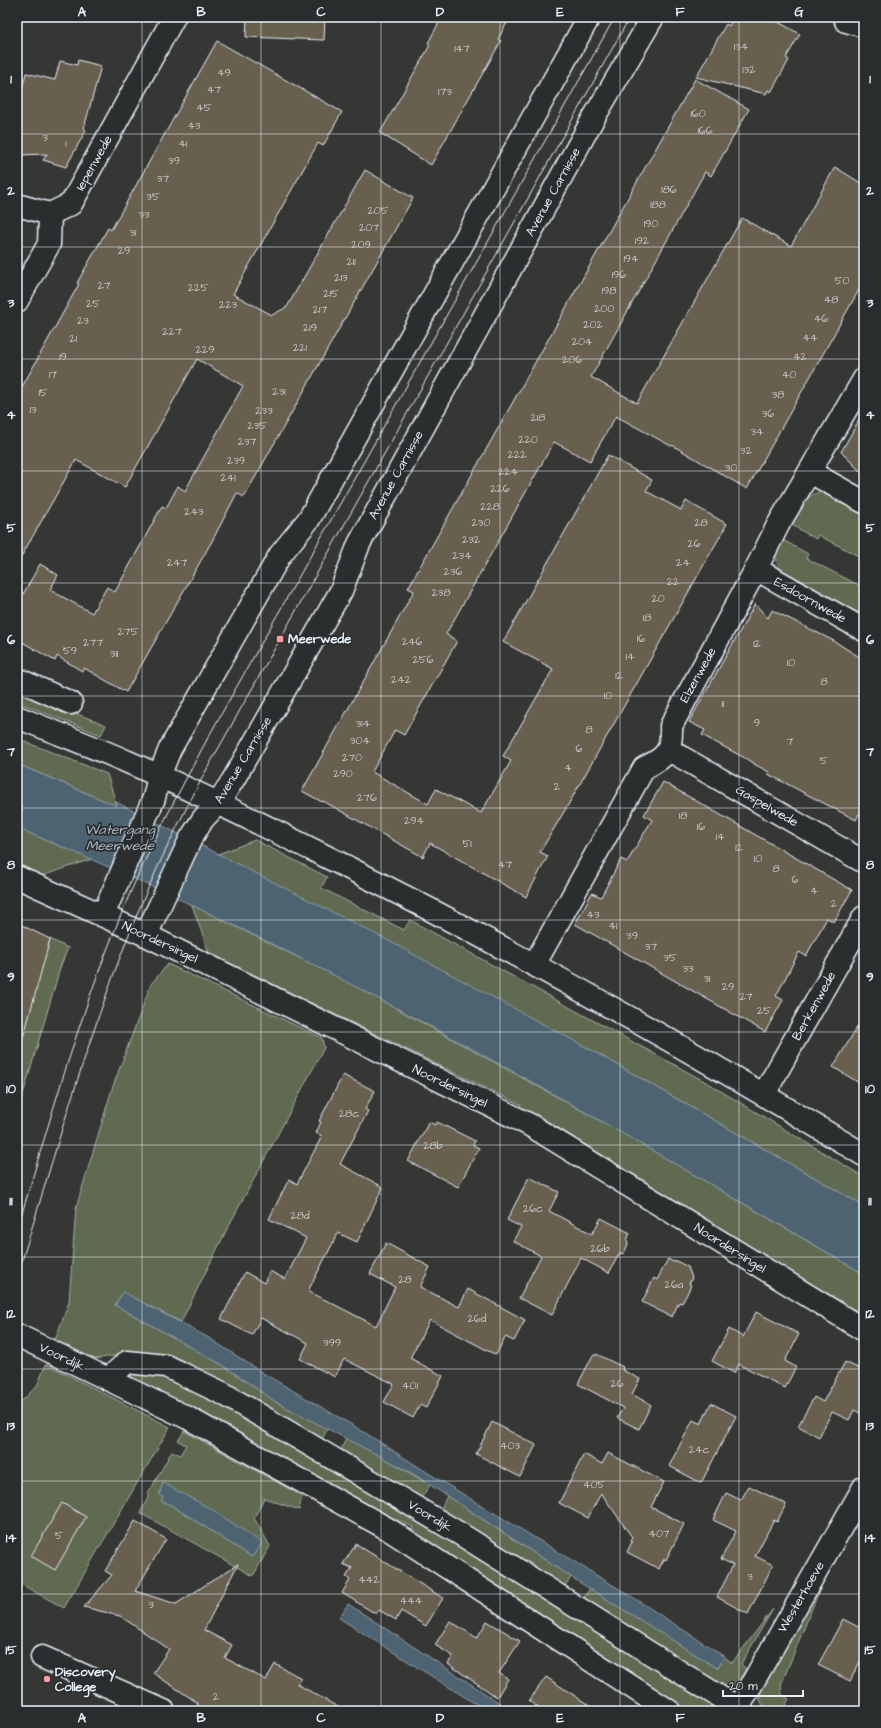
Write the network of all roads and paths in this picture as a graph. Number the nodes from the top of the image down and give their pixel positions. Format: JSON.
{"nodes":[{"id":1,"x":174,"y":17,"type":"edge"},
{"id":2,"x":589,"y":17,"type":"edge"},
{"id":3,"x":653,"y":17,"type":"edge"},
{"id":4,"x":17,"y":206,"type":"edge"},
{"id":5,"x":50,"y":214,"type":"junction"},
{"id":6,"x":17,"y":301,"type":"edge"},
{"id":7,"x":864,"y":379,"type":"edge"},
{"id":8,"x":810,"y":472,"type":"junction"},
{"id":9,"x":864,"y":502,"type":"edge"},
{"id":10,"x":756,"y":569,"type":"junction"},
{"id":11,"x":864,"y":630,"type":"edge"},
{"id":12,"x":17,"y":679,"type":"edge"},
{"id":13,"x":71,"y":703,"type":"dead end"},
{"id":14,"x":17,"y":717,"type":"edge"},
{"id":15,"x":669,"y":750,"type":"junction"},
{"id":16,"x":159,"y":776,"type":"junction"},
{"id":17,"x":218,"y":803,"type":"junction"},
{"id":18,"x":864,"y":862,"type":"edge"},
{"id":19,"x":17,"y":877,"type":"edge"},
{"id":20,"x":103,"y":915,"type":"junction"},
{"id":21,"x":864,"y":917,"type":"edge"},
{"id":22,"x":146,"y":935,"type":"junction"},
{"id":23,"x":534,"y":965,"type":"junction"},
{"id":24,"x":764,"y":1094,"type":"junction"},
{"id":25,"x":864,"y":1155,"type":"edge"},
{"id":26,"x":864,"y":1330,"type":"edge"},
{"id":27,"x":17,"y":1335,"type":"edge"},
{"id":28,"x":108,"y":1379,"type":"junction"},
{"id":29,"x":864,"y":1487,"type":"edge"},
{"id":30,"x":42,"y":1657,"type":"dead end"},
{"id":31,"x":740,"y":1709,"type":"edge"},
{"id":32,"x":164,"y":1711,"type":"edge"},
{"id":33,"x":669,"y":1711,"type":"edge"}],
"edges":[{"from":1,"to":5,"type":"street","name":"Iepenwede"},
{"from":2,"to":16,"type":"street"},
{"from":3,"to":17,"type":"street","name":"Avenue Carnisse"},
{"from":4,"to":5,"type":"street"},
{"from":5,"to":6,"type":"street"},
{"from":7,"to":8,"type":"street","name":"Elzenwede"},
{"from":8,"to":9,"type":"street"},
{"from":8,"to":10,"type":"street","name":"Elzenwede"},
{"from":10,"to":11,"type":"street","name":"Esdoornwede"},
{"from":10,"to":15,"type":"street","name":"Elzenwede"},
{"from":12,"to":13,"type":"street"},
{"from":14,"to":16,"type":"street"},
{"from":15,"to":18,"type":"street","name":"Gaspelwede"},
{"from":15,"to":23,"type":"street"},
{"from":16,"to":17,"type":"street"},
{"from":16,"to":20,"type":"street"},
{"from":17,"to":22,"type":"street","name":"Avenue Carnisse"},
{"from":17,"to":23,"type":"street"},
{"from":19,"to":20,"type":"street","name":"Noordersingel"},
{"from":20,"to":22,"type":"street","name":"Noordersingel"},
{"from":21,"to":24,"type":"street","name":"Berkenwede"},
{"from":22,"to":26,"type":"street","name":"Noordersingel"},
{"from":23,"to":24,"type":"street"},
{"from":24,"to":25,"type":"street"},
{"from":27,"to":28,"type":"street","name":"Voordijk"},
{"from":28,"to":31,"type":"street","name":"Voordijk"},
{"from":28,"to":33,"type":"street","name":"Voordijk"},
{"from":29,"to":31,"type":"street","name":"Westerhoeve"},
{"from":30,"to":32,"type":"street"}]}
